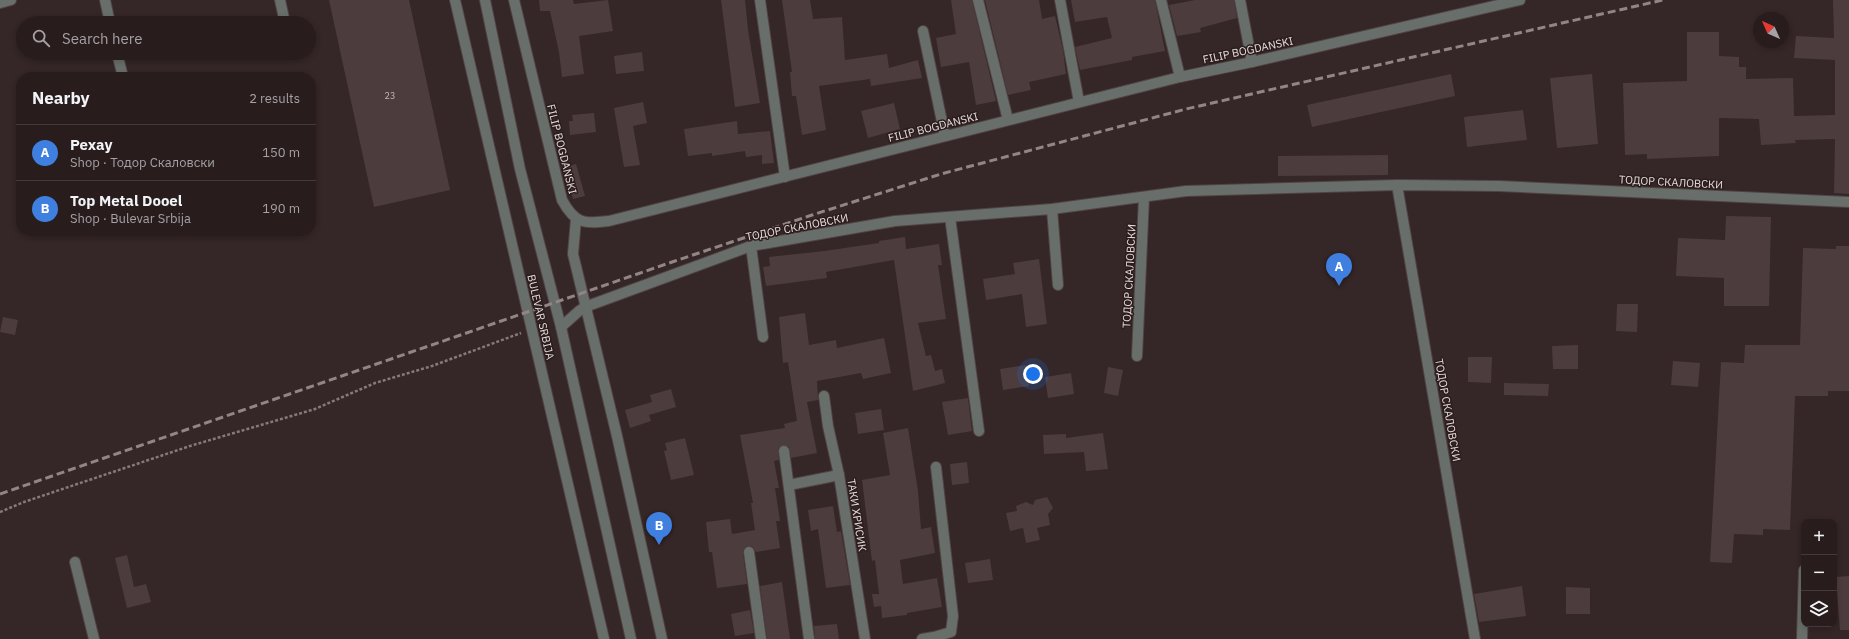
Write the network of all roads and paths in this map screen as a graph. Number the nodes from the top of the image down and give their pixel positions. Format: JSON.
{"nodes":[{"id":1,"x":11,"y":0,"type":"edge"},
{"id":2,"x":105,"y":0,"type":"edge"},
{"id":3,"x":280,"y":0,"type":"edge"},
{"id":4,"x":455,"y":0,"type":"edge"},
{"id":5,"x":485,"y":0,"type":"edge"},
{"id":6,"x":514,"y":0,"type":"edge"},
{"id":7,"x":760,"y":0,"type":"edge"},
{"id":8,"x":978,"y":0,"type":"edge"},
{"id":9,"x":1060,"y":0,"type":"edge"},
{"id":10,"x":1161,"y":0,"type":"edge"},
{"id":11,"x":1240,"y":0,"type":"edge"},
{"id":12,"x":1520,"y":0,"type":"edge"},
{"id":13,"x":0,"y":3,"type":"edge"},
{"id":14,"x":108,"y":16,"type":"edge"},
{"id":15,"x":283,"y":16,"type":"edge"},
{"id":16,"x":923,"y":31,"type":"dead end"},
{"id":17,"x":119,"y":60,"type":"edge"},
{"id":18,"x":1252,"y":62,"type":"junction"},
{"id":19,"x":122,"y":72,"type":"edge"},
{"id":20,"x":1180,"y":77,"type":"junction"},
{"id":21,"x":1079,"y":102,"type":"junction"},
{"id":22,"x":1008,"y":120,"type":"junction"},
{"id":23,"x":945,"y":136,"type":"junction"},
{"id":24,"x":786,"y":177,"type":"junction"},
{"id":25,"x":1397,"y":185,"type":"junction"},
{"id":26,"x":1144,"y":197,"type":"junction"},
{"id":27,"x":1849,"y":202,"type":"edge"},
{"id":28,"x":1052,"y":209,"type":"junction"},
{"id":29,"x":950,"y":217,"type":"junction"},
{"id":30,"x":576,"y":219,"type":"junction"},
{"id":31,"x":750,"y":246,"type":"junction"},
{"id":32,"x":1058,"y":285,"type":"dead end"},
{"id":33,"x":585,"y":307,"type":"junction"},
{"id":34,"x":561,"y":327,"type":"junction"},
{"id":35,"x":532,"y":329,"type":"junction"},
{"id":36,"x":763,"y":337,"type":"dead end"},
{"id":37,"x":1137,"y":356,"type":"dead end"},
{"id":38,"x":824,"y":396,"type":"dead end"},
{"id":39,"x":979,"y":431,"type":"dead end"},
{"id":40,"x":784,"y":451,"type":"dead end"},
{"id":41,"x":936,"y":467,"type":"dead end"},
{"id":42,"x":839,"y":475,"type":"junction"},
{"id":43,"x":789,"y":485,"type":"junction"},
{"id":44,"x":0,"y":512,"type":"edge"},
{"id":45,"x":749,"y":552,"type":"dead end"},
{"id":46,"x":75,"y":562,"type":"dead end"},
{"id":47,"x":1803,"y":591,"type":"edge"},
{"id":48,"x":94,"y":639,"type":"edge"},
{"id":49,"x":604,"y":639,"type":"edge"},
{"id":50,"x":631,"y":639,"type":"edge"},
{"id":51,"x":662,"y":639,"type":"edge"},
{"id":52,"x":761,"y":639,"type":"edge"},
{"id":53,"x":809,"y":639,"type":"edge"},
{"id":54,"x":865,"y":639,"type":"edge"},
{"id":55,"x":922,"y":639,"type":"edge"},
{"id":56,"x":1475,"y":639,"type":"edge"},
{"id":57,"x":1802,"y":639,"type":"edge"}],
"edges":[{"from":1,"to":13,"type":"street"},
{"from":2,"to":14,"type":"street"},
{"from":3,"to":15,"type":"street"},
{"from":4,"to":35,"type":"street","name":"BULEVAR SRBIJA"},
{"from":5,"to":34,"type":"street","name":"BULEVAR SRBIJA"},
{"from":6,"to":30,"type":"street","name":"FILIP BOGDANSKI"},
{"from":7,"to":24,"type":"street"},
{"from":8,"to":22,"type":"street"},
{"from":9,"to":21,"type":"street"},
{"from":10,"to":20,"type":"street"},
{"from":11,"to":18,"type":"street"},
{"from":12,"to":18,"type":"street","name":"FILIP BOGDANSKI"},
{"from":16,"to":23,"type":"street"},
{"from":17,"to":19,"type":"street"},
{"from":18,"to":20,"type":"street","name":"FILIP BOGDANSKI"},
{"from":20,"to":21,"type":"street","name":"FILIP BOGDANSKI"},
{"from":21,"to":22,"type":"street","name":"FILIP BOGDANSKI"},
{"from":22,"to":23,"type":"street","name":"FILIP BOGDANSKI"},
{"from":23,"to":24,"type":"street","name":"FILIP BOGDANSKI"},
{"from":24,"to":30,"type":"street","name":"FILIP BOGDANSKI"},
{"from":25,"to":26,"type":"street","name":"ТОДОР СКАЛОВСКИ"},
{"from":25,"to":27,"type":"street","name":"ТОДОР СКАЛОВСКИ"},
{"from":25,"to":56,"type":"street","name":"ТОДОР СКАЛОВСКИ"},
{"from":26,"to":28,"type":"street","name":"ТОДОР СКАЛОВСКИ"},
{"from":26,"to":37,"type":"street","name":"ТОДОР СКАЛОВСКИ"},
{"from":28,"to":29,"type":"street","name":"ТОДОР СКАЛОВСКИ"},
{"from":28,"to":32,"type":"street"},
{"from":29,"to":31,"type":"street","name":"ТОДОР СКАЛОВСКИ"},
{"from":29,"to":39,"type":"street"},
{"from":30,"to":33,"type":"street"},
{"from":31,"to":33,"type":"street","name":"ТОДОР СКАЛОВСКИ"},
{"from":31,"to":36,"type":"street"},
{"from":33,"to":34,"type":"street","name":"ТОДОР СКАЛОВСКИ"},
{"from":33,"to":51,"type":"street"},
{"from":34,"to":50,"type":"street","name":"BULEVAR SRBIJA"},
{"from":35,"to":44,"type":"path"},
{"from":35,"to":49,"type":"street","name":"BULEVAR SRBIJA"},
{"from":38,"to":42,"type":"street","name":"ТАКИ ХРИСИК"},
{"from":40,"to":43,"type":"street"},
{"from":41,"to":55,"type":"street"},
{"from":42,"to":43,"type":"street"},
{"from":42,"to":54,"type":"street","name":"ТАКИ ХРИСИК"},
{"from":43,"to":53,"type":"street"},
{"from":45,"to":52,"type":"street"},
{"from":46,"to":48,"type":"street"},
{"from":47,"to":57,"type":"street"}]}
